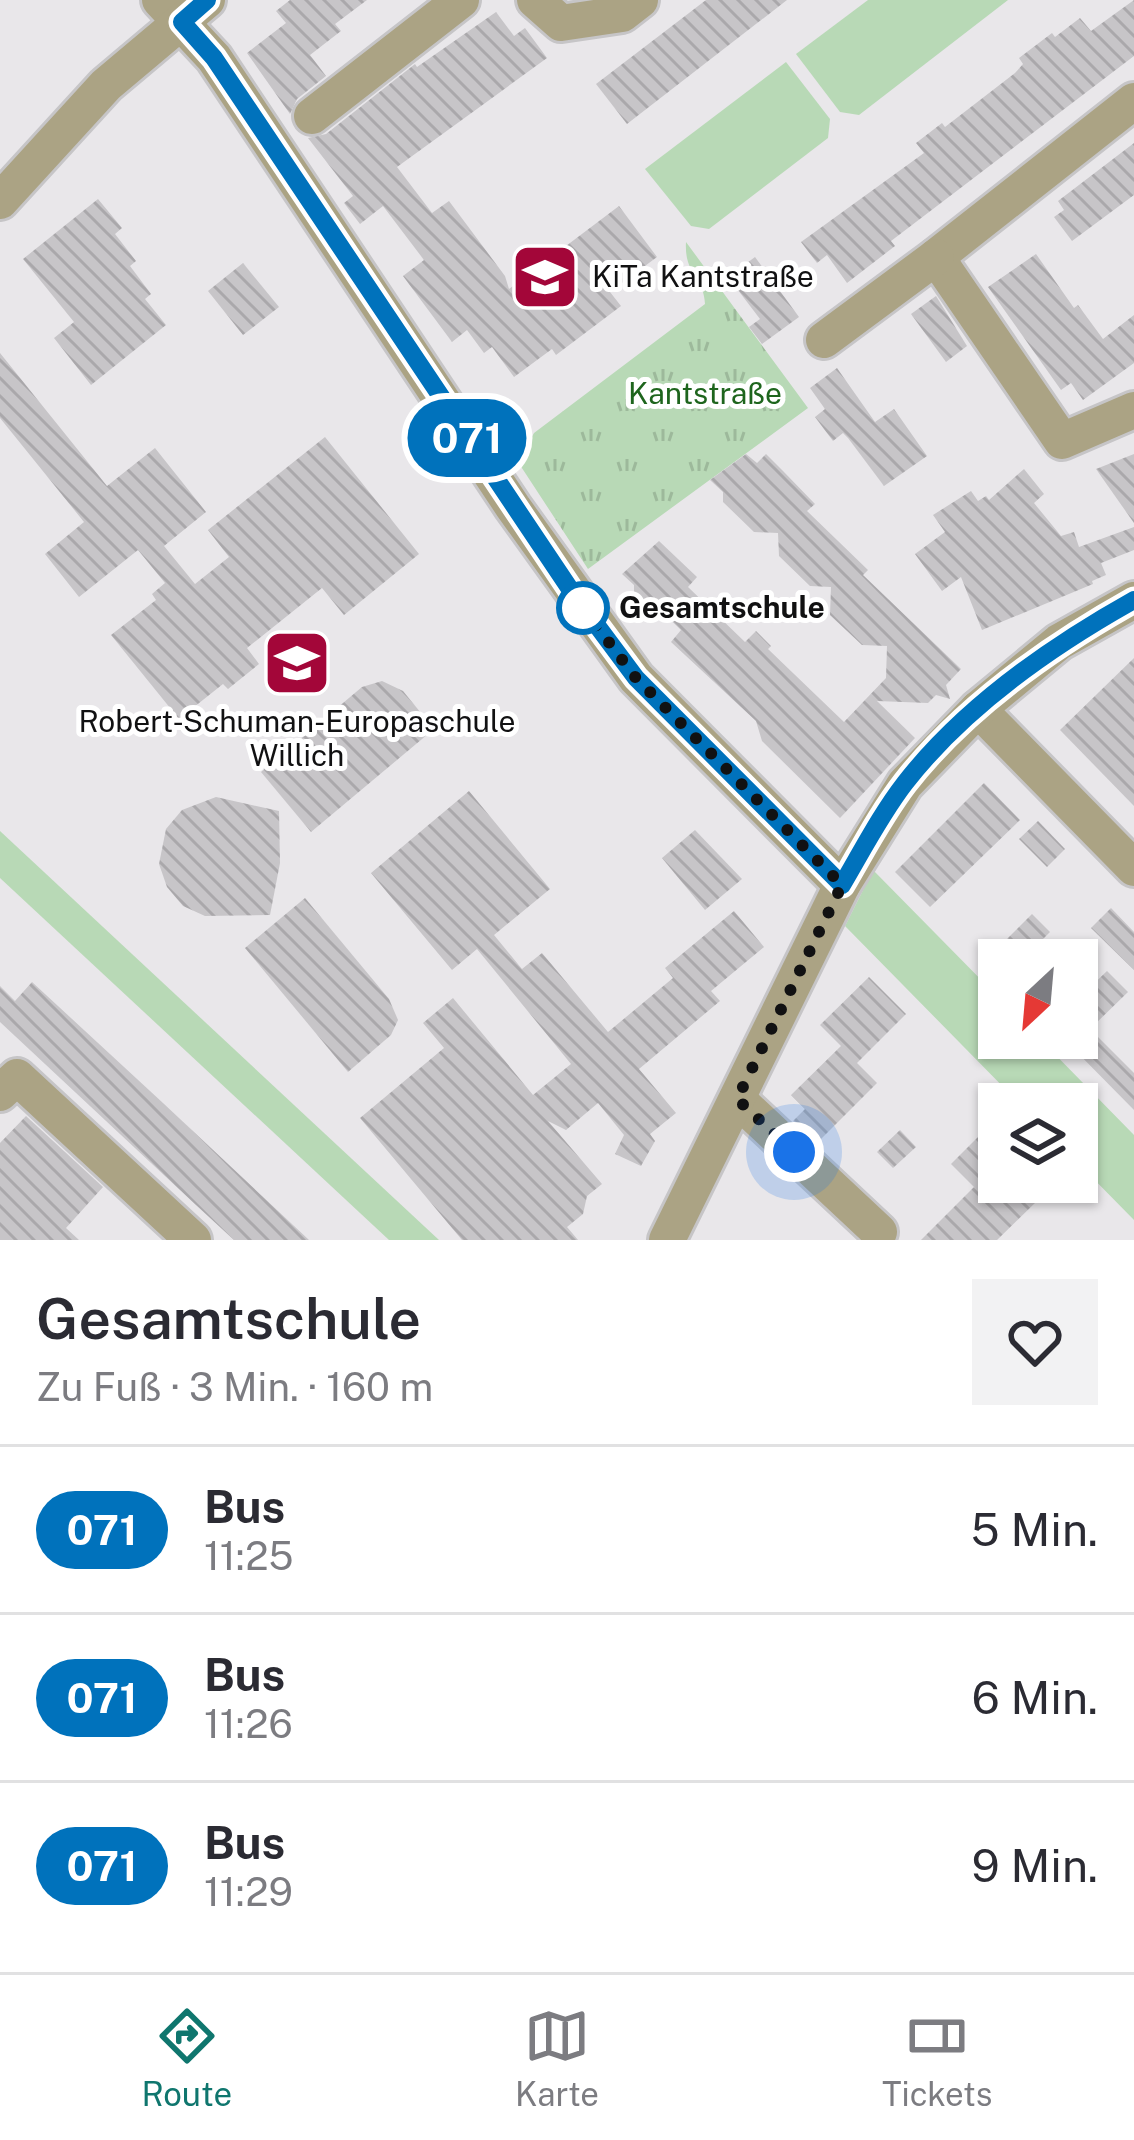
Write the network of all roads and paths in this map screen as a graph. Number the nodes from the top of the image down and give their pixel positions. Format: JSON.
{"nodes":[{"id":1,"x":461,"y":0,"type":"edge"},
{"id":2,"x":535,"y":0,"type":"edge"},
{"id":3,"x":640,"y":0,"type":"edge"},
{"id":4,"x":183,"y":7,"type":"edge"},
{"id":5,"x":1134,"y":101,"type":"edge"},
{"id":6,"x":312,"y":116,"type":"dead end"},
{"id":7,"x":0,"y":201,"type":"edge"},
{"id":8,"x":935,"y":257,"type":"junction"},
{"id":9,"x":824,"y":340,"type":"dead end"},
{"id":10,"x":1134,"y":410,"type":"edge"},
{"id":11,"x":1134,"y":600,"type":"edge"},
{"id":12,"x":978,"y":709,"type":"junction"},
{"id":13,"x":1134,"y":868,"type":"edge"},
{"id":14,"x":842,"y":885,"type":"junction"},
{"id":15,"x":0,"y":1094,"type":"edge"},
{"id":16,"x":737,"y":1099,"type":"junction"},
{"id":17,"x":879,"y":1232,"type":"dead end"},
{"id":18,"x":193,"y":1240,"type":"edge"},
{"id":19,"x":668,"y":1240,"type":"edge"}],
"edges":[{"from":1,"to":6,"type":"street"},
{"from":2,"to":3,"type":"street"},
{"from":4,"to":7,"type":"street"},
{"from":4,"to":14,"type":"street"},
{"from":5,"to":8,"type":"street"},
{"from":8,"to":9,"type":"street"},
{"from":8,"to":10,"type":"street"},
{"from":11,"to":12,"type":"street"},
{"from":12,"to":13,"type":"street"},
{"from":12,"to":14,"type":"street"},
{"from":14,"to":16,"type":"street"},
{"from":15,"to":18,"type":"street"},
{"from":16,"to":17,"type":"street"},
{"from":16,"to":19,"type":"street"}]}
